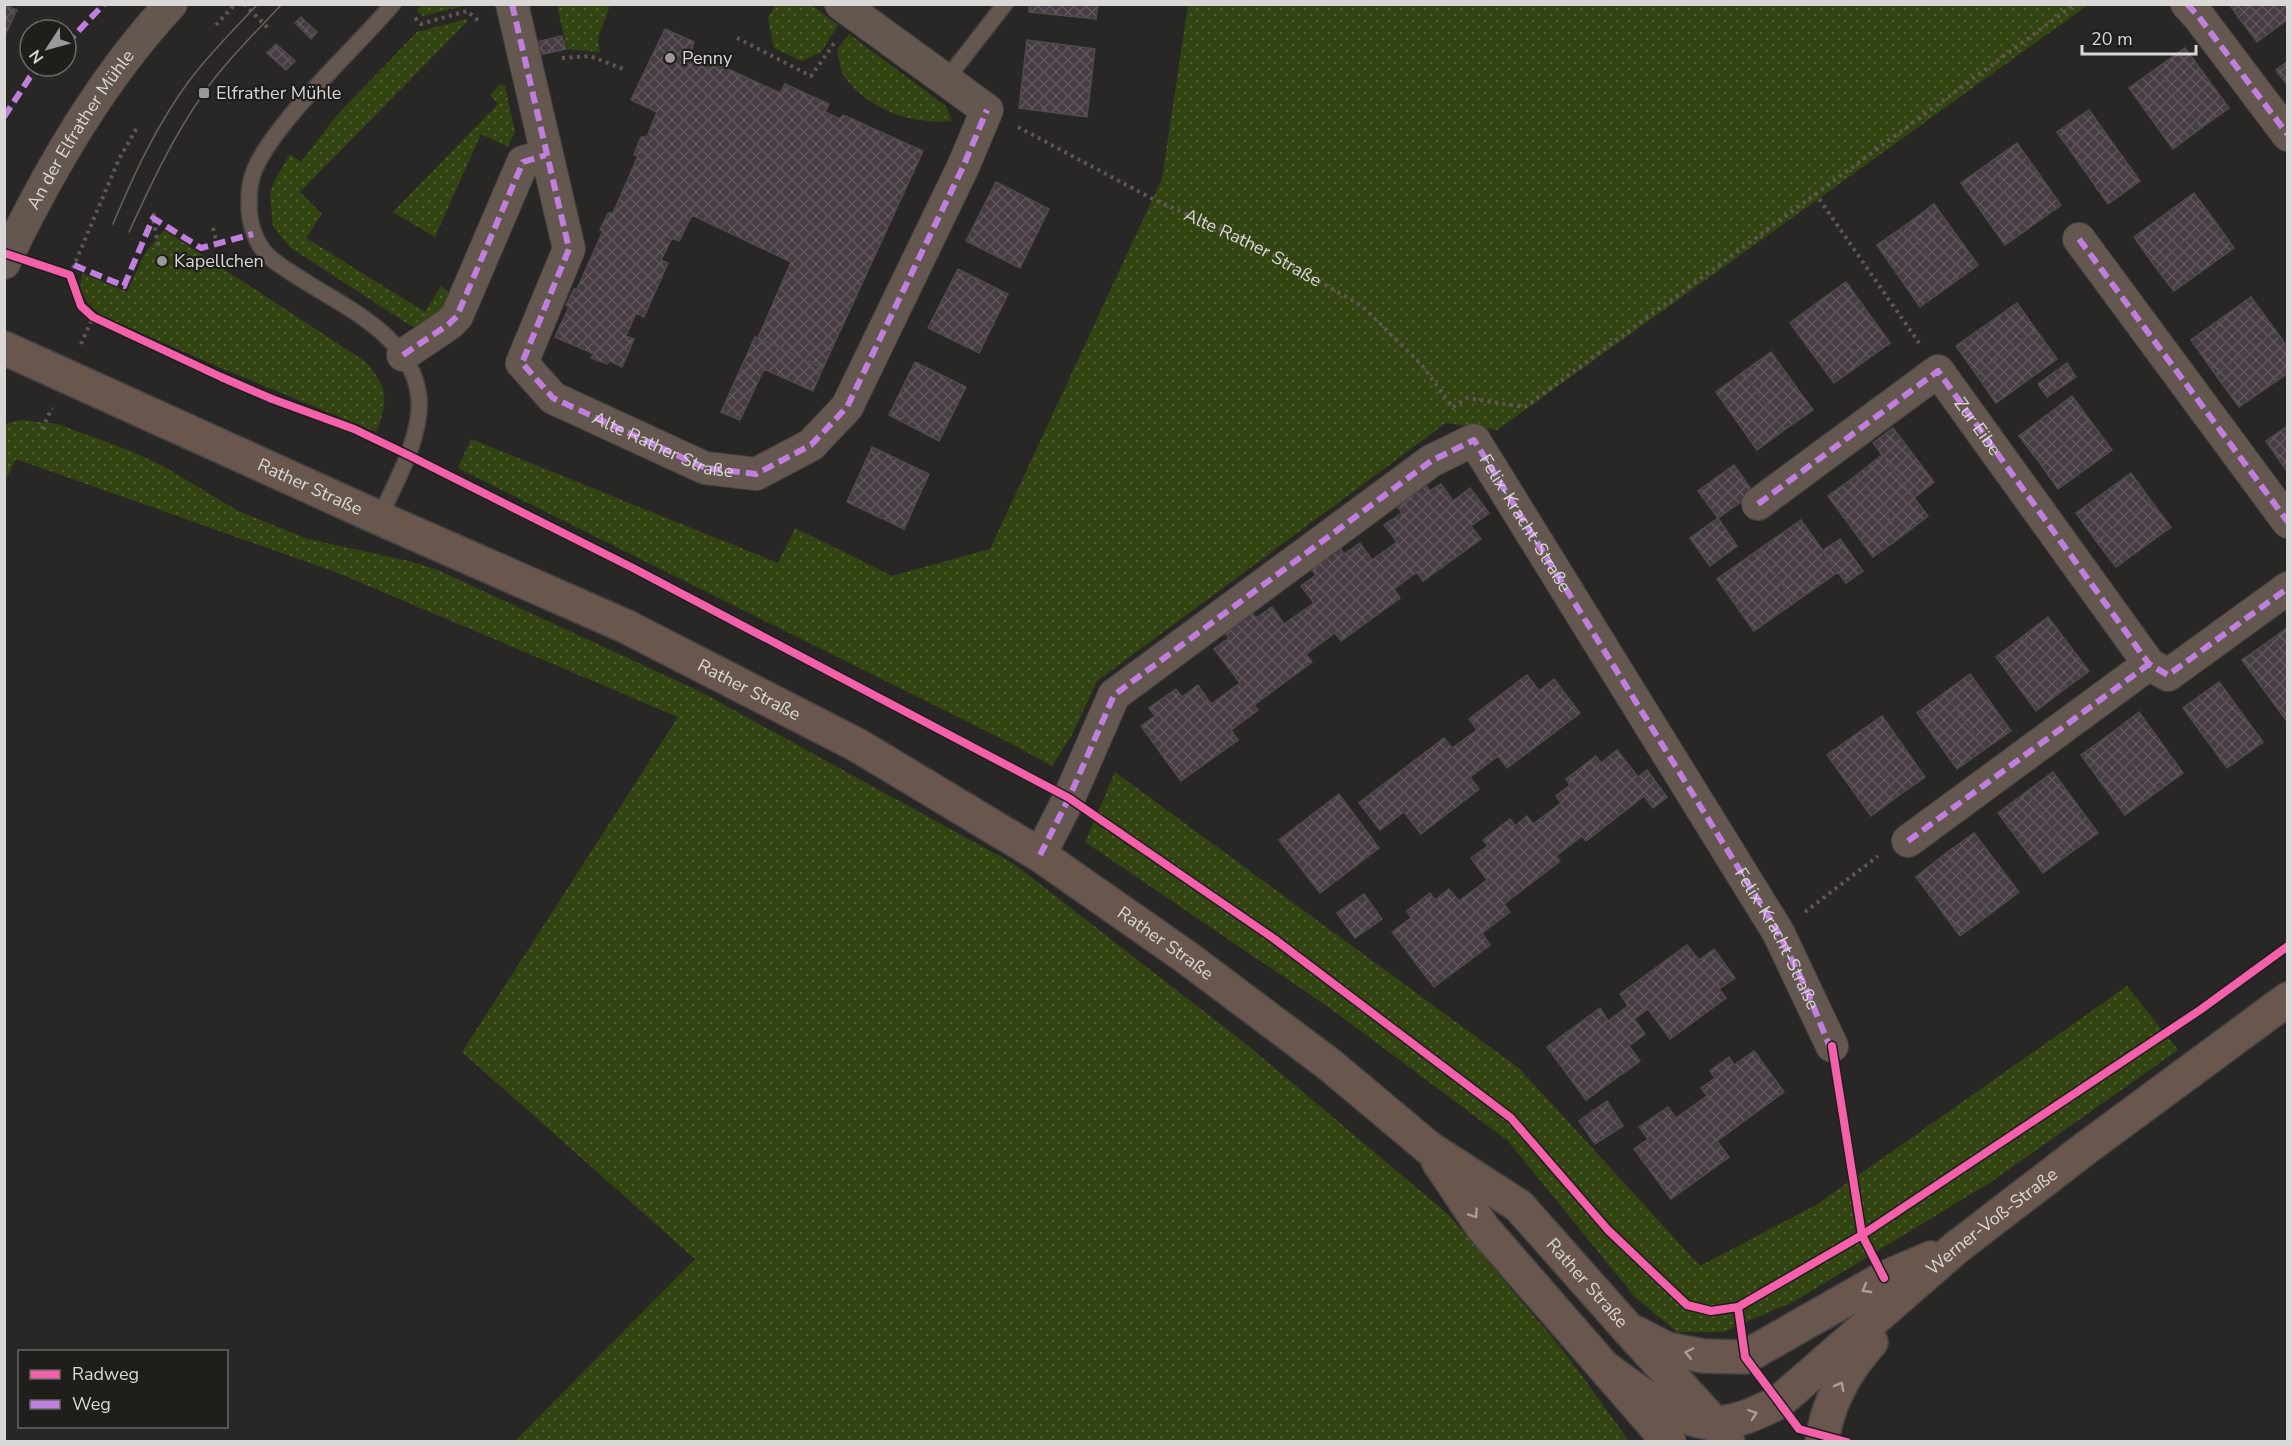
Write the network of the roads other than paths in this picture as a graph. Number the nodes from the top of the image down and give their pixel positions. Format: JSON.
{"nodes":[{"id":1,"x":171,"y":4,"type":"edge"},
{"id":2,"x":393,"y":4,"type":"edge"},
{"id":3,"x":1005,"y":4,"type":"edge"},
{"id":4,"x":2187,"y":4,"type":"edge"},
{"id":5,"x":847,"y":9,"type":"edge"},
{"id":6,"x":514,"y":13,"type":"edge"},
{"id":7,"x":945,"y":81,"type":"junction"},
{"id":8,"x":2288,"y":135,"type":"edge"},
{"id":9,"x":546,"y":155,"type":"junction"},
{"id":10,"x":2079,"y":239,"type":"dead end"},
{"id":11,"x":4,"y":263,"type":"edge"},
{"id":12,"x":4,"y":348,"type":"edge"},
{"id":13,"x":403,"y":355,"type":"junction"},
{"id":14,"x":1758,"y":504,"type":"dead end"},
{"id":15,"x":379,"y":518,"type":"junction"},
{"id":16,"x":2288,"y":522,"type":"edge"},
{"id":17,"x":2288,"y":588,"type":"edge"},
{"id":18,"x":2149,"y":664,"type":"junction"},
{"id":19,"x":1908,"y":841,"type":"road end"},
{"id":20,"x":1040,"y":855,"type":"junction"},
{"id":21,"x":2288,"y":999,"type":"edge"},
{"id":22,"x":1832,"y":1046,"type":"dead end"},
{"id":23,"x":1429,"y":1148,"type":"junction"},
{"id":24,"x":1957,"y":1247,"type":"junction"},
{"id":25,"x":1628,"y":1329,"type":"junction"},
{"id":26,"x":1745,"y":1357,"type":"junction"},
{"id":27,"x":1605,"y":1368,"type":"junction"},
{"id":28,"x":1705,"y":1426,"type":"edge"},
{"id":29,"x":1669,"y":1442,"type":"edge"},
{"id":30,"x":1822,"y":1442,"type":"edge"}],
"edges":[{"from":1,"to":11,"type":"street","name":"An der Elfrather Mühle"},
{"from":2,"to":13,"type":"lane"},
{"from":3,"to":7,"type":"lane"},
{"from":4,"to":8,"type":"street"},
{"from":5,"to":7,"type":"street"},
{"from":6,"to":9,"type":"street","name":"Alte Rather Straße"},
{"from":7,"to":9,"type":"street","name":"Alte Rather Straße"},
{"from":9,"to":13,"type":"street"},
{"from":10,"to":16,"type":"street"},
{"from":12,"to":15,"type":"main road","name":"Rather Straße"},
{"from":13,"to":15,"type":"lane"},
{"from":14,"to":18,"type":"street","name":"Zur Eibe"},
{"from":15,"to":20,"type":"main road","name":"Rather Straße"},
{"from":17,"to":18,"type":"street"},
{"from":18,"to":19,"type":"street"},
{"from":20,"to":22,"type":"street","name":"Felix-Kracht-Straße"},
{"from":20,"to":23,"type":"main road","name":"Rather Straße"},
{"from":21,"to":24,"type":"main road","name":"Werner-Voß-Straße"},
{"from":23,"to":25,"type":"main road","name":"Rather Straße"},
{"from":23,"to":27,"type":"main road","name":"Rather Straße","one_way":true},
{"from":24,"to":26,"type":"main road","one_way":true},
{"from":28,"to":24,"type":"main road","name":"Werner-Voß-Straße","one_way":true},
{"from":30,"to":24,"type":"main road","one_way":true},
{"from":26,"to":25,"type":"main road","one_way":true},
{"from":25,"to":28,"type":"main road","name":"Rather Straße"},
{"from":26,"to":28,"type":"main road"},
{"from":27,"to":28,"type":"main road"},
{"from":27,"to":29,"type":"main road","name":"Rather Straße"}]}
